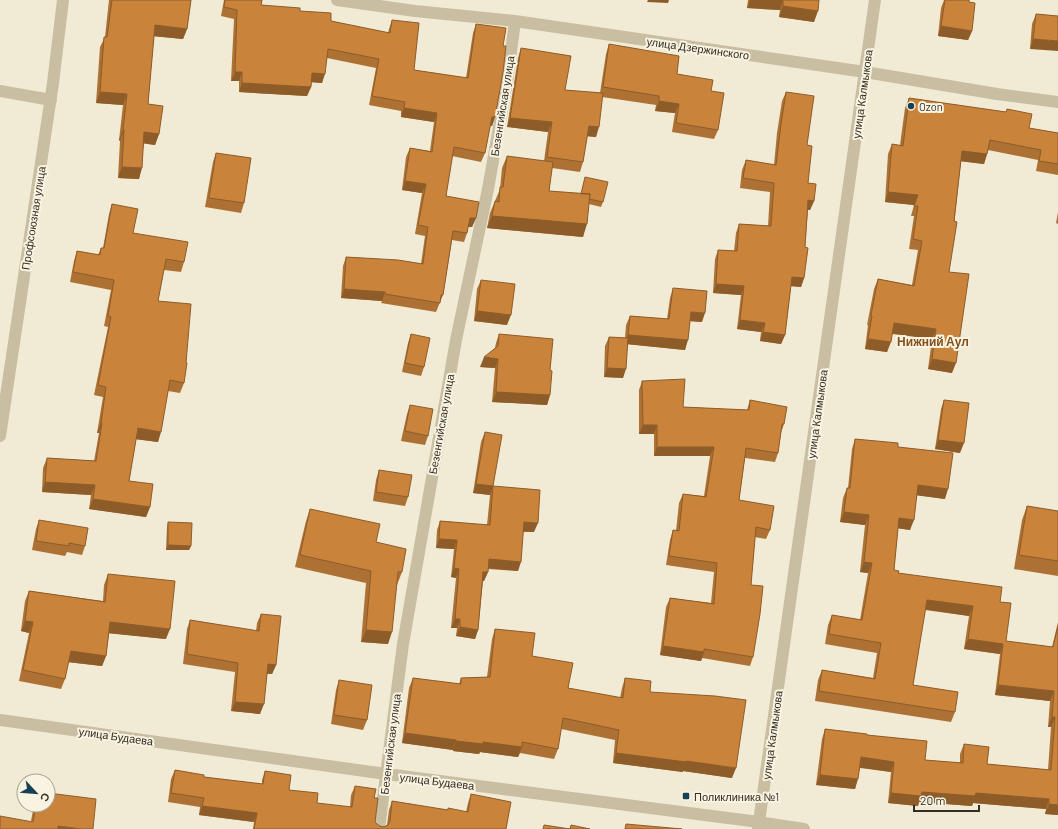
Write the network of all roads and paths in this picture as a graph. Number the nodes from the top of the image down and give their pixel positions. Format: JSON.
{"nodes":[{"id":1,"x":63,"y":0,"type":"edge"},
{"id":2,"x":337,"y":0,"type":"edge"},
{"id":3,"x":875,"y":0,"type":"edge"},
{"id":4,"x":416,"y":6,"type":"edge"},
{"id":5,"x":515,"y":21,"type":"junction"},
{"id":6,"x":865,"y":72,"type":"junction"},
{"id":7,"x":0,"y":91,"type":"edge"},
{"id":8,"x":51,"y":100,"type":"junction"},
{"id":9,"x":1058,"y":102,"type":"edge"},
{"id":10,"x":6,"y":356,"type":"edge"},
{"id":11,"x":0,"y":436,"type":"edge"},
{"id":12,"x":0,"y":720,"type":"edge"},
{"id":13,"x":386,"y":774,"type":"junction"},
{"id":14,"x":759,"y":826,"type":"edge"},
{"id":15,"x":379,"y":829,"type":"edge"},
{"id":16,"x":804,"y":829,"type":"edge"}],
"edges":[{"from":1,"to":8,"type":"street","name":"Профсоюзная улица"},
{"from":2,"to":4,"type":"street","name":"улица Дзержинского"},
{"from":3,"to":6,"type":"street","name":"улица Калмыкова"},
{"from":4,"to":5,"type":"street","name":"улица Дзержинского"},
{"from":5,"to":6,"type":"street","name":"улица Дзержинского"},
{"from":5,"to":13,"type":"street","name":"Безенгийская улица"},
{"from":6,"to":9,"type":"street","name":"улица Дзержинского"},
{"from":6,"to":14,"type":"street","name":"улица Калмыкова"},
{"from":7,"to":8,"type":"street"},
{"from":8,"to":10,"type":"street","name":"Профсоюзная улица"},
{"from":10,"to":11,"type":"street","name":"Профсоюзная улица"},
{"from":12,"to":13,"type":"street","name":"улица Будаева"},
{"from":13,"to":14,"type":"street","name":"улица Будаева"},
{"from":13,"to":15,"type":"street","name":"Безенгийская улица"},
{"from":14,"to":16,"type":"street","name":"улица Будаева"}]}
